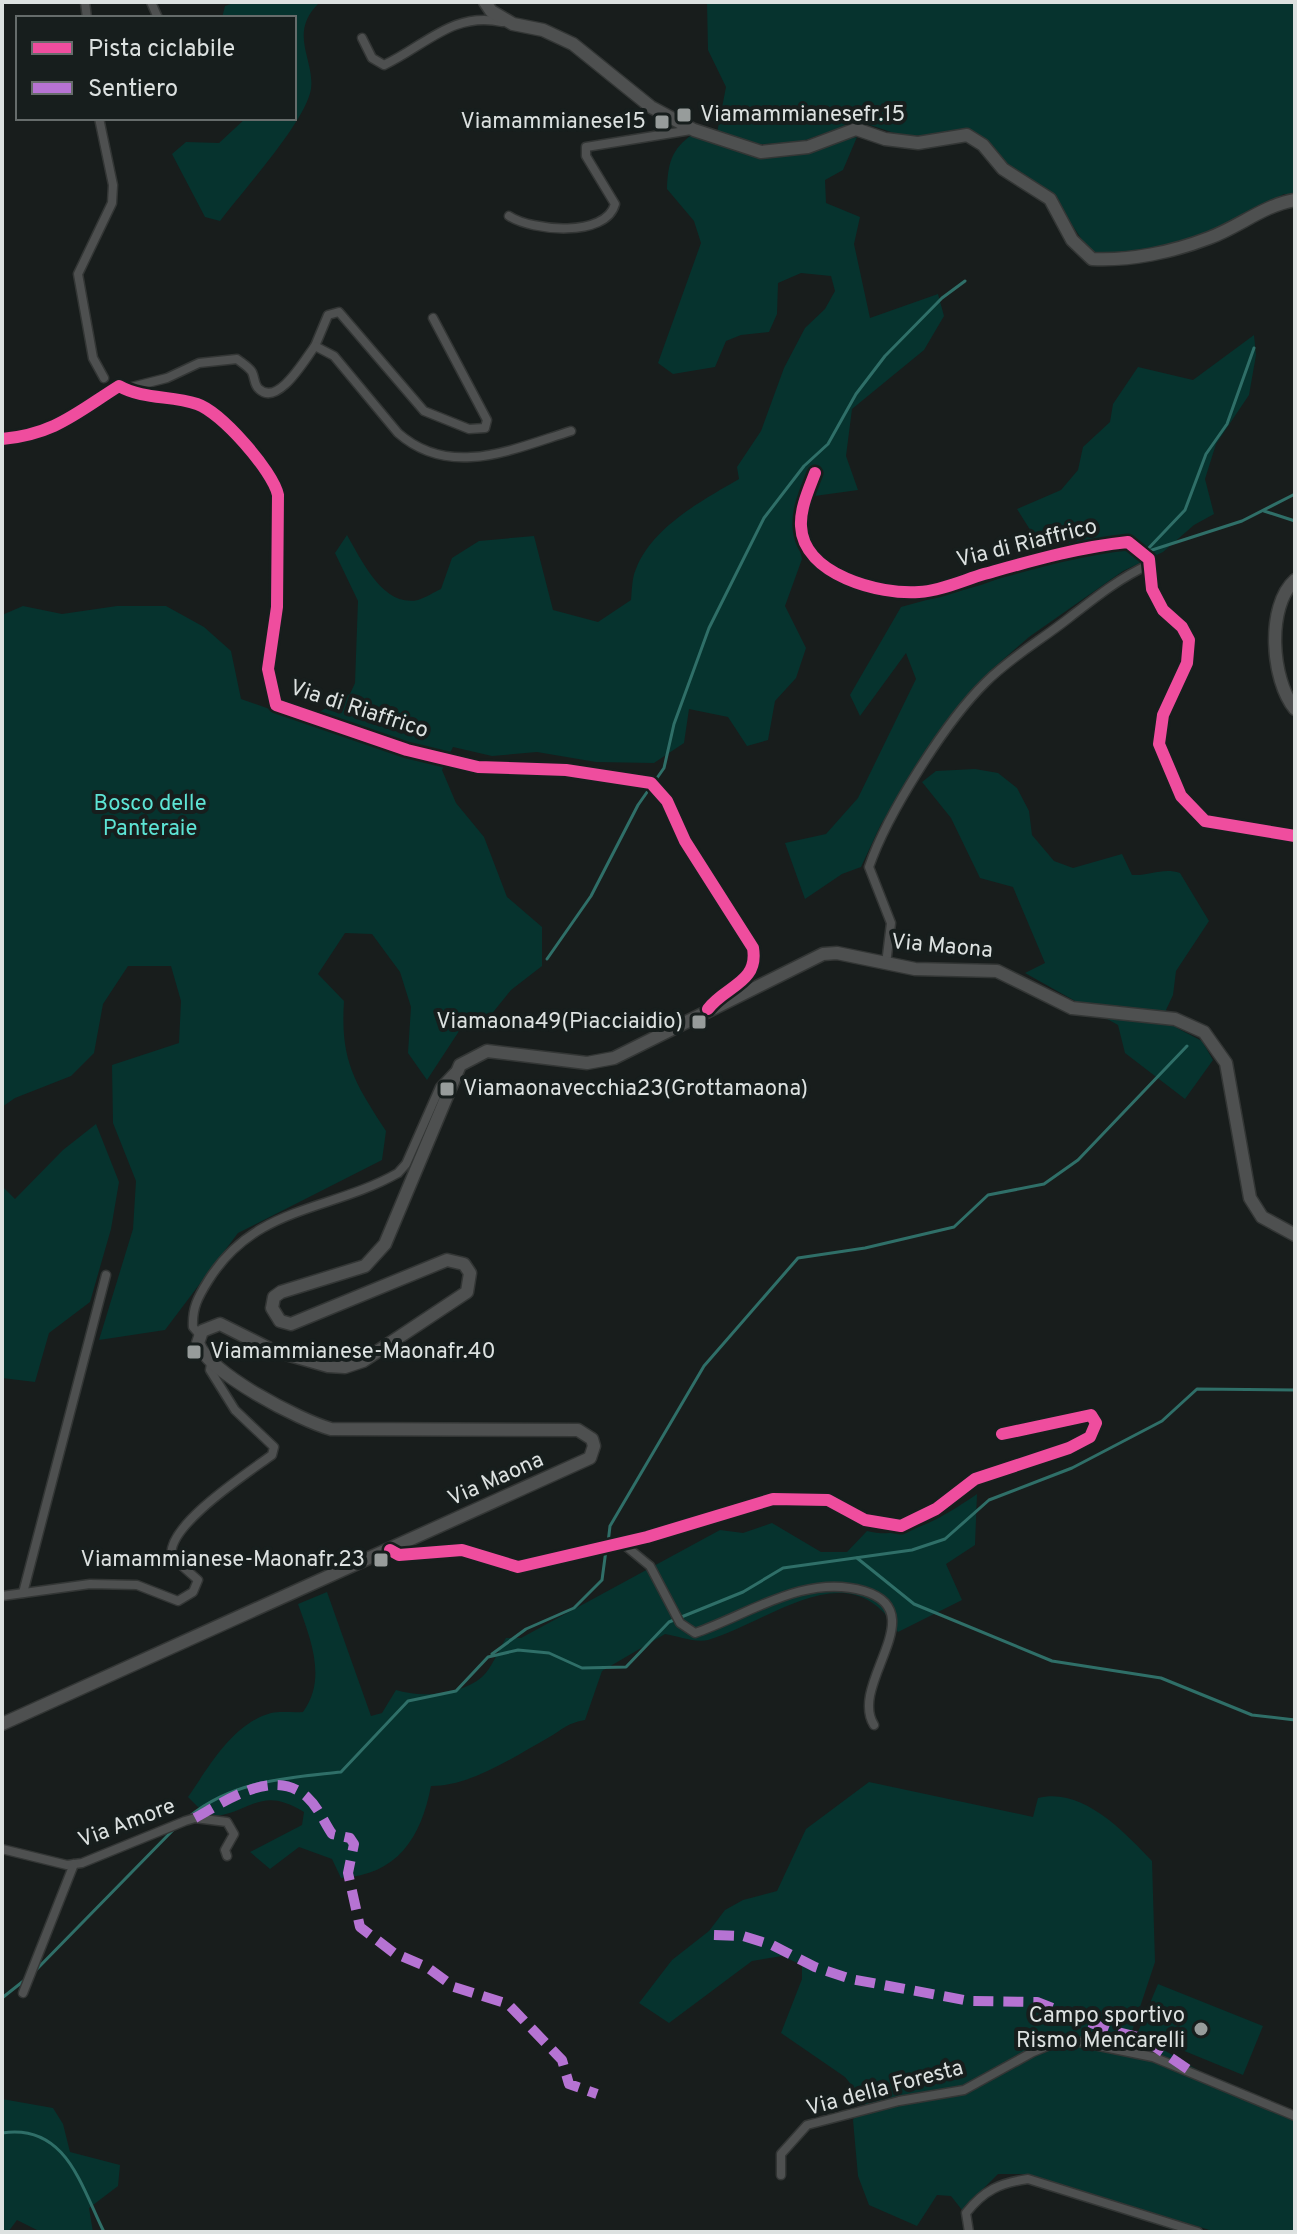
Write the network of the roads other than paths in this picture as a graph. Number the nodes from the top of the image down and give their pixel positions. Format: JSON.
{"nodes":[{"id":1,"x":485,"y":2,"type":"edge"},
{"id":2,"x":513,"y":24,"type":"junction"},
{"id":3,"x":362,"y":38,"type":"dead end"},
{"id":4,"x":99,"y":120,"type":"edge"},
{"id":5,"x":694,"y":130,"type":"junction"},
{"id":6,"x":1295,"y":200,"type":"edge"},
{"id":7,"x":509,"y":216,"type":"dead end"},
{"id":8,"x":433,"y":318,"type":"dead end"},
{"id":9,"x":315,"y":346,"type":"junction"},
{"id":10,"x":93,"y":372,"type":"dead end"},
{"id":11,"x":104,"y":378,"type":"junction"},
{"id":12,"x":122,"y":387,"type":"junction"},
{"id":13,"x":571,"y":431,"type":"dead end"},
{"id":14,"x":2,"y":439,"type":"edge"},
{"id":15,"x":815,"y":473,"type":"dead end"},
{"id":16,"x":1150,"y":564,"type":"junction"},
{"id":17,"x":1295,"y":580,"type":"edge"},
{"id":18,"x":1295,"y":709,"type":"edge"},
{"id":19,"x":1295,"y":836,"type":"edge"},
{"id":20,"x":886,"y":964,"type":"junction"},
{"id":21,"x":708,"y":1009,"type":"junction"},
{"id":22,"x":460,"y":1065,"type":"junction"},
{"id":23,"x":1295,"y":1235,"type":"edge"},
{"id":24,"x":106,"y":1275,"type":"dead end"},
{"id":25,"x":199,"y":1334,"type":"junction"},
{"id":26,"x":211,"y":1363,"type":"junction"},
{"id":27,"x":1002,"y":1434,"type":"dead end"},
{"id":28,"x":622,"y":1543,"type":"junction"},
{"id":29,"x":390,"y":1550,"type":"junction"},
{"id":30,"x":23,"y":1593,"type":"junction"},
{"id":31,"x":2,"y":1596,"type":"edge"},
{"id":32,"x":2,"y":1724,"type":"edge"},
{"id":33,"x":874,"y":1725,"type":"dead end"},
{"id":34,"x":2,"y":1849,"type":"edge"},
{"id":35,"x":227,"y":1856,"type":"dead end"},
{"id":36,"x":74,"y":1864,"type":"junction"},
{"id":37,"x":23,"y":1993,"type":"dead end"},
{"id":38,"x":1295,"y":2116,"type":"edge"},
{"id":39,"x":781,"y":2175,"type":"dead end"},
{"id":40,"x":969,"y":2232,"type":"edge"},
{"id":41,"x":1198,"y":2232,"type":"edge"}],
"edges":[{"from":1,"to":2,"type":"main road"},
{"from":2,"to":3,"type":"street"},
{"from":2,"to":5,"type":"main road"},
{"from":4,"to":11,"type":"street"},
{"from":5,"to":6,"type":"main road"},
{"from":5,"to":7,"type":"street"},
{"from":8,"to":9,"type":"street"},
{"from":9,"to":12,"type":"street"},
{"from":9,"to":13,"type":"street"},
{"from":10,"to":11,"type":"street"},
{"from":11,"to":12,"type":"street"},
{"from":12,"to":14,"type":"street"},
{"from":12,"to":21,"type":"street","name":"Via di Riaffrico"},
{"from":15,"to":16,"type":"street","name":"Via di Riaffrico"},
{"from":16,"to":19,"type":"street"},
{"from":16,"to":20,"type":"street"},
{"from":17,"to":18,"type":"main road"},
{"from":20,"to":21,"type":"main road","name":"Via Maona"},
{"from":20,"to":23,"type":"main road","name":"Via Maona"},
{"from":21,"to":22,"type":"main road","name":"Via Maona"},
{"from":22,"to":25,"type":"street"},
{"from":22,"to":25,"type":"main road"},
{"from":24,"to":30,"type":"street"},
{"from":25,"to":26,"type":"main road"},
{"from":26,"to":29,"type":"main road","name":"Via Maona"},
{"from":26,"to":30,"type":"street"},
{"from":27,"to":28,"type":"street"},
{"from":28,"to":29,"type":"street"},
{"from":28,"to":33,"type":"street"},
{"from":29,"to":32,"type":"main road","name":"Via Maona"},
{"from":30,"to":31,"type":"street"},
{"from":34,"to":36,"type":"street","name":"Via Amore"},
{"from":35,"to":36,"type":"street","name":"Via Amore"},
{"from":36,"to":37,"type":"street"},
{"from":38,"to":39,"type":"street","name":"Via della Foresta"},
{"from":40,"to":41,"type":"street"}]}
